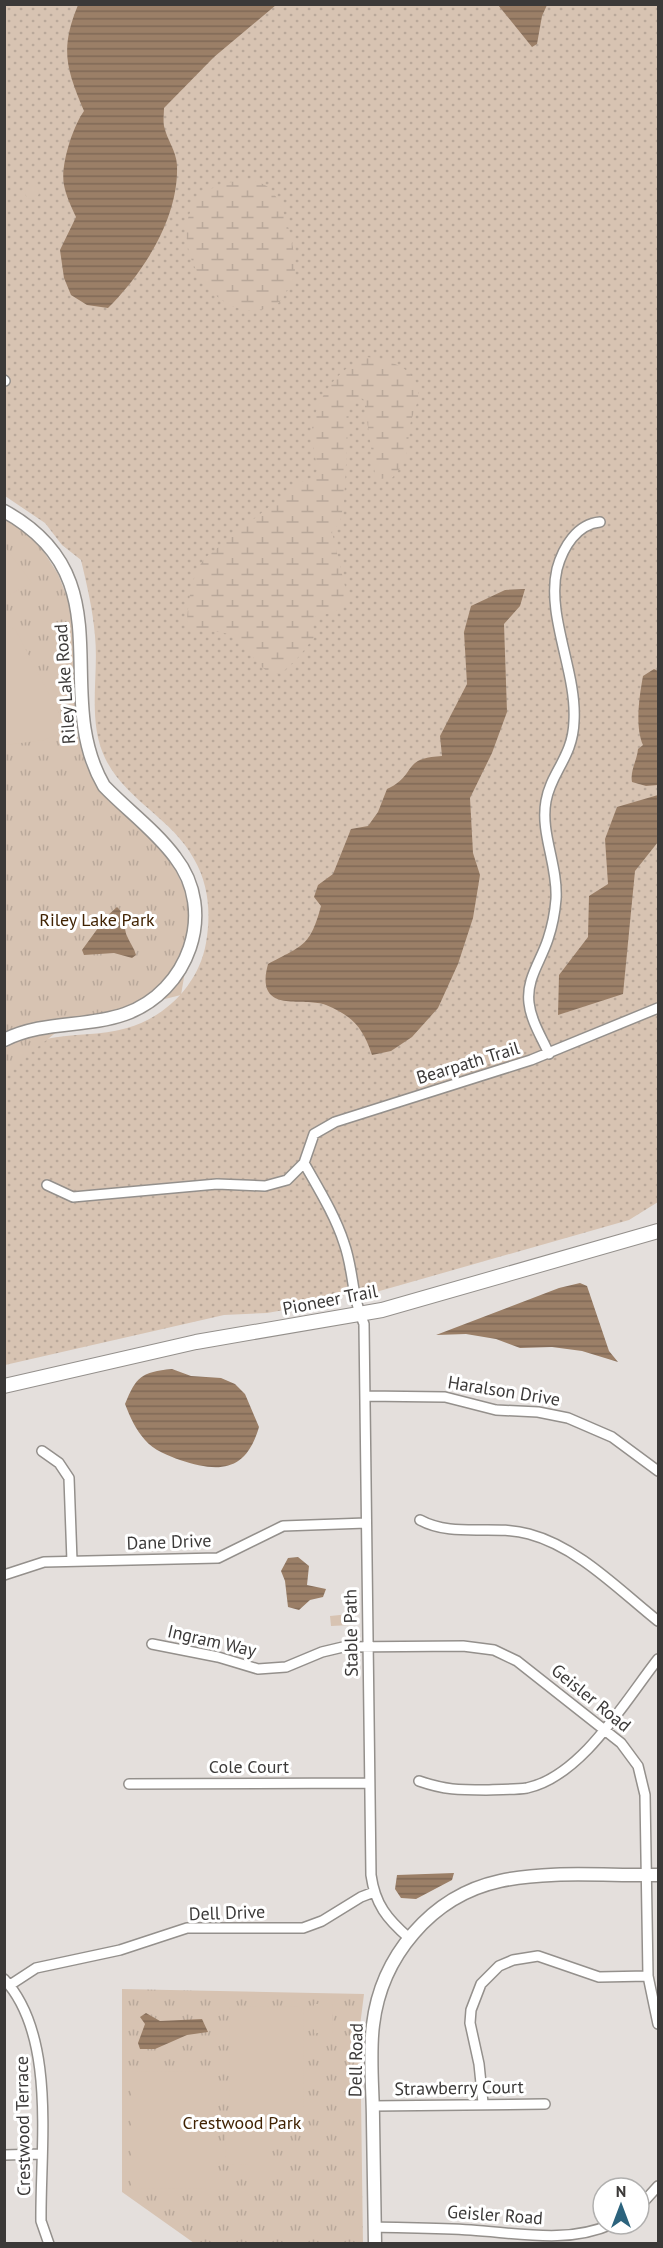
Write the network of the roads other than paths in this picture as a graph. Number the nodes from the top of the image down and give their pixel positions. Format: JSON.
{"nodes":[{"id":1,"x":4,"y":510,"type":"edge"},
{"id":2,"x":600,"y":522,"type":"dead end"},
{"id":3,"x":658,"y":1008,"type":"edge"},
{"id":4,"x":4,"y":1040,"type":"edge"},
{"id":5,"x":549,"y":1054,"type":"junction"},
{"id":6,"x":304,"y":1163,"type":"junction"},
{"id":7,"x":47,"y":1185,"type":"dead end"},
{"id":8,"x":658,"y":1231,"type":"edge"},
{"id":9,"x":360,"y":1315,"type":"junction"},
{"id":10,"x":4,"y":1386,"type":"edge"},
{"id":11,"x":365,"y":1396,"type":"junction"},
{"id":12,"x":42,"y":1451,"type":"dead end"},
{"id":13,"x":658,"y":1471,"type":"edge"},
{"id":14,"x":420,"y":1520,"type":"dead end"},
{"id":15,"x":366,"y":1523,"type":"junction"},
{"id":16,"x":72,"y":1561,"type":"junction"},
{"id":17,"x":4,"y":1575,"type":"edge"},
{"id":18,"x":658,"y":1621,"type":"edge"},
{"id":19,"x":152,"y":1644,"type":"dead end"},
{"id":20,"x":368,"y":1647,"type":"junction"},
{"id":21,"x":658,"y":1659,"type":"edge"},
{"id":22,"x":604,"y":1729,"type":"junction"},
{"id":23,"x":418,"y":1781,"type":"dead end"},
{"id":24,"x":369,"y":1783,"type":"junction"},
{"id":25,"x":129,"y":1784,"type":"dead end"},
{"id":26,"x":653,"y":1875,"type":"edge"},
{"id":27,"x":374,"y":1892,"type":"junction"},
{"id":28,"x":409,"y":1938,"type":"junction"},
{"id":29,"x":648,"y":1976,"type":"junction"},
{"id":30,"x":7,"y":1982,"type":"edge"},
{"id":31,"x":658,"y":2024,"type":"edge"},
{"id":32,"x":483,"y":2103,"type":"junction"},
{"id":33,"x":545,"y":2104,"type":"dead end"},
{"id":34,"x":373,"y":2106,"type":"junction"},
{"id":35,"x":41,"y":2154,"type":"junction"},
{"id":36,"x":4,"y":2155,"type":"edge"},
{"id":37,"x":375,"y":2227,"type":"junction"},
{"id":38,"x":591,"y":2232,"type":"edge"},
{"id":39,"x":50,"y":2244,"type":"edge"},
{"id":40,"x":375,"y":2244,"type":"edge"}],
"edges":[{"from":1,"to":4,"type":"street","name":"Riley Lake Road"},
{"from":2,"to":5,"type":"street"},
{"from":3,"to":5,"type":"street","name":"Bearpath Trail"},
{"from":5,"to":6,"type":"street","name":"Bearpath Trail"},
{"from":6,"to":7,"type":"street"},
{"from":6,"to":9,"type":"street"},
{"from":8,"to":9,"type":"main road","name":"Pioneer Trail"},
{"from":9,"to":10,"type":"main road","name":"Pioneer Trail"},
{"from":9,"to":11,"type":"street","name":"Stable Path"},
{"from":11,"to":13,"type":"street","name":"Haralson Drive"},
{"from":11,"to":15,"type":"street","name":"Stable Path"},
{"from":12,"to":16,"type":"street"},
{"from":14,"to":18,"type":"street"},
{"from":15,"to":16,"type":"street","name":"Dane Drive"},
{"from":15,"to":20,"type":"street","name":"Stable Path"},
{"from":16,"to":17,"type":"street","name":"Dane Drive"},
{"from":19,"to":20,"type":"street","name":"Ingram Way"},
{"from":20,"to":22,"type":"street","name":"Geisler Road"},
{"from":20,"to":24,"type":"street","name":"Stable Path"},
{"from":21,"to":22,"type":"street"},
{"from":22,"to":23,"type":"street"},
{"from":22,"to":26,"type":"street","name":"Geisler Road"},
{"from":24,"to":25,"type":"street","name":"Cole Court"},
{"from":24,"to":27,"type":"street","name":"Stable Path"},
{"from":26,"to":28,"type":"street","name":"Dell Road"},
{"from":26,"to":29,"type":"street","name":"Geisler Road"},
{"from":27,"to":28,"type":"street","name":"Stable Path"},
{"from":27,"to":30,"type":"street","name":"Dell Drive"},
{"from":28,"to":34,"type":"street","name":"Dell Road"},
{"from":29,"to":31,"type":"street","name":"Geisler Road"},
{"from":29,"to":32,"type":"street"},
{"from":30,"to":35,"type":"street","name":"Crestwood Terrace"},
{"from":32,"to":33,"type":"street","name":"Strawberry Court"},
{"from":32,"to":34,"type":"street","name":"Strawberry Court"},
{"from":34,"to":37,"type":"street","name":"Dell Road"},
{"from":35,"to":36,"type":"street"},
{"from":35,"to":39,"type":"street","name":"Crestwood Terrace"},
{"from":37,"to":38,"type":"street","name":"Geisler Road"},
{"from":37,"to":40,"type":"street","name":"Dell Road"}]}
